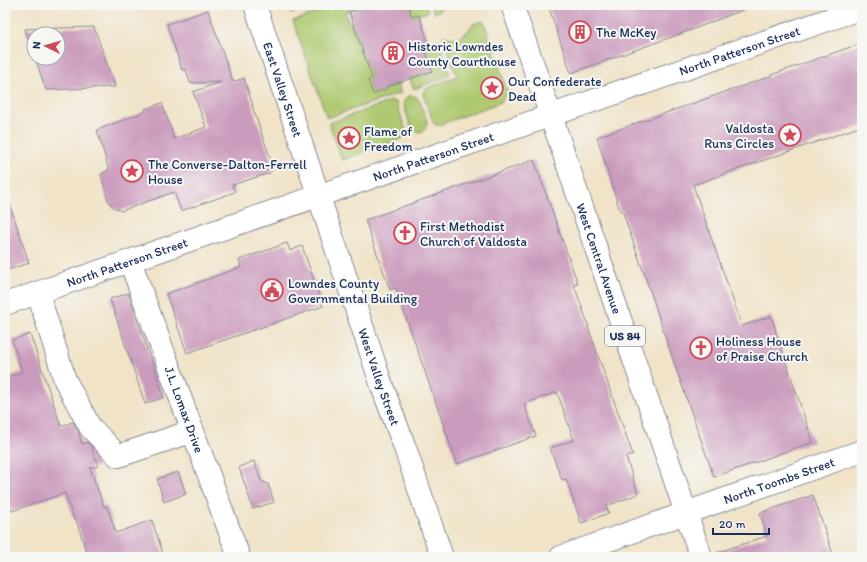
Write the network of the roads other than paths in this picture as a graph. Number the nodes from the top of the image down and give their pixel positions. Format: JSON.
{"nodes":[{"id":1,"x":255,"y":5,"type":"edge"},
{"id":2,"x":512,"y":5,"type":"edge"},
{"id":3,"x":862,"y":8,"type":"edge"},
{"id":4,"x":551,"y":116,"type":"junction"},
{"id":5,"x":318,"y":196,"type":"junction"},
{"id":6,"x":130,"y":261,"type":"junction"},
{"id":7,"x":38,"y":293,"type":"junction"},
{"id":8,"x":5,"y":304,"type":"edge"},
{"id":9,"x":193,"y":431,"type":"junction"},
{"id":10,"x":862,"y":451,"type":"edge"},
{"id":11,"x":686,"y":513,"type":"junction"},
{"id":12,"x":239,"y":557,"type":"edge"},
{"id":13,"x":442,"y":557,"type":"edge"},
{"id":14,"x":561,"y":557,"type":"edge"},
{"id":15,"x":701,"y":557,"type":"edge"}],
"edges":[{"from":1,"to":5,"type":"main road","name":"East Valley Street"},
{"from":2,"to":4,"type":"main road","name":"West Central Avenue","number":"US 84"},
{"from":3,"to":4,"type":"main road","name":"North Patterson Street"},
{"from":4,"to":5,"type":"main road","name":"North Patterson Street"},
{"from":4,"to":11,"type":"main road","name":"West Central Avenue","number":"US 84"},
{"from":5,"to":6,"type":"main road","name":"North Patterson Street"},
{"from":5,"to":13,"type":"main road","name":"West Valley Street"},
{"from":6,"to":7,"type":"main road","name":"North Patterson Street"},
{"from":6,"to":9,"type":"main road","name":"J.L. Lomax Drive"},
{"from":7,"to":8,"type":"main road","name":"North Patterson Street"},
{"from":7,"to":9,"type":"main road"},
{"from":9,"to":12,"type":"main road","name":"J.L. Lomax Drive"},
{"from":10,"to":11,"type":"main road","name":"North Toombs Street"},
{"from":11,"to":14,"type":"main road","name":"North Toombs Street"},
{"from":11,"to":15,"type":"main road","name":"West Central Avenue","number":"US 84"}]}
